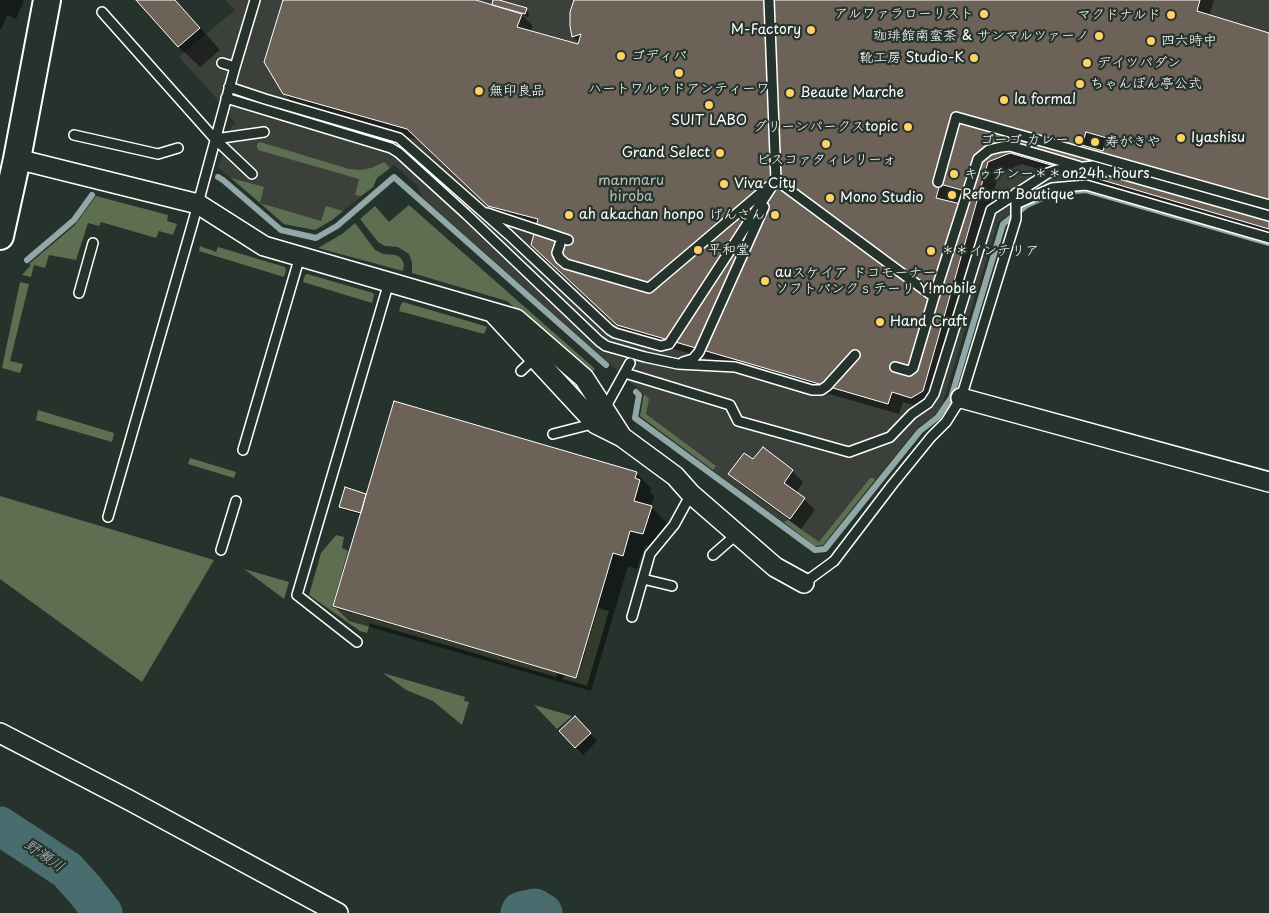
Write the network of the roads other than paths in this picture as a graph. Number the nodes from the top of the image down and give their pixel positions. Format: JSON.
{"nodes":[{"id":1,"x":47,"y":0,"type":"edge"},
{"id":2,"x":255,"y":0,"type":"edge"},
{"id":3,"x":769,"y":0,"type":"edge"},
{"id":4,"x":102,"y":12,"type":"dead end"},
{"id":5,"x":222,"y":63,"type":"dead end"},
{"id":6,"x":235,"y":67,"type":"junction"},
{"id":7,"x":229,"y":87,"type":"junction"},
{"id":8,"x":226,"y":98,"type":"junction"},
{"id":9,"x":264,"y":132,"type":"dead end"},
{"id":10,"x":74,"y":135,"type":"dead end"},
{"id":11,"x":214,"y":139,"type":"junction"},
{"id":12,"x":178,"y":148,"type":"dead end"},
{"id":13,"x":17,"y":159,"type":"junction"},
{"id":14,"x":252,"y":174,"type":"dead end"},
{"id":15,"x":776,"y":180,"type":"junction"},
{"id":16,"x":938,"y":182,"type":"dead end"},
{"id":17,"x":1016,"y":193,"type":"junction"},
{"id":18,"x":198,"y":204,"type":"junction"},
{"id":19,"x":1016,"y":206,"type":"junction"},
{"id":20,"x":1269,"y":206,"type":"edge"},
{"id":21,"x":482,"y":211,"type":"junction"},
{"id":22,"x":1269,"y":216,"type":"edge"},
{"id":23,"x":1269,"y":220,"type":"edge"},
{"id":24,"x":0,"y":236,"type":"edge"},
{"id":25,"x":1269,"y":238,"type":"edge"},
{"id":26,"x":93,"y":243,"type":"dead end"},
{"id":27,"x":300,"y":256,"type":"junction"},
{"id":28,"x":389,"y":282,"type":"junction"},
{"id":29,"x":79,"y":293,"type":"dead end"},
{"id":30,"x":934,"y":297,"type":"junction"},
{"id":31,"x":492,"y":312,"type":"junction"},
{"id":32,"x":855,"y":355,"type":"dead end"},
{"id":33,"x":535,"y":358,"type":"junction"},
{"id":34,"x":630,"y":363,"type":"dead end"},
{"id":35,"x":678,"y":364,"type":"junction"},
{"id":36,"x":895,"y":367,"type":"dead end"},
{"id":37,"x":521,"y":370,"type":"dead end"},
{"id":38,"x":625,"y":373,"type":"junction"},
{"id":39,"x":961,"y":398,"type":"junction"},
{"id":40,"x":600,"y":416,"type":"junction"},
{"id":41,"x":553,"y":434,"type":"dead end"},
{"id":42,"x":243,"y":450,"type":"dead end"},
{"id":43,"x":1269,"y":482,"type":"edge"},
{"id":44,"x":691,"y":494,"type":"junction"},
{"id":45,"x":236,"y":501,"type":"dead end"},
{"id":46,"x":108,"y":517,"type":"dead end"},
{"id":47,"x":737,"y":534,"type":"junction"},
{"id":48,"x":221,"y":550,"type":"dead end"},
{"id":49,"x":713,"y":555,"type":"dead end"},
{"id":50,"x":643,"y":579,"type":"junction"},
{"id":51,"x":804,"y":583,"type":"joint"},
{"id":52,"x":672,"y":586,"type":"dead end"},
{"id":53,"x":632,"y":617,"type":"dead end"},
{"id":54,"x":357,"y":642,"type":"dead end"},
{"id":55,"x":0,"y":733,"type":"edge"},
{"id":56,"x":338,"y":913,"type":"edge"}],
"edges":[{"from":1,"to":13,"type":"street"},
{"from":2,"to":6,"type":"lane"},
{"from":3,"to":15,"type":"lane"},
{"from":4,"to":11,"type":"lane"},
{"from":5,"to":6,"type":"lane"},
{"from":6,"to":7,"type":"lane"},
{"from":7,"to":8,"type":"lane"},
{"from":7,"to":21,"type":"lane"},
{"from":8,"to":11,"type":"lane"},
{"from":8,"to":35,"type":"lane"},
{"from":9,"to":11,"type":"lane"},
{"from":10,"to":12,"type":"lane"},
{"from":11,"to":14,"type":"lane"},
{"from":11,"to":18,"type":"lane"},
{"from":13,"to":18,"type":"street"},
{"from":13,"to":24,"type":"street"},
{"from":15,"to":21,"type":"lane"},
{"from":15,"to":21,"type":"lane"},
{"from":15,"to":30,"type":"lane"},
{"from":15,"to":35,"type":"lane"},
{"from":16,"to":20,"type":"lane"},
{"from":17,"to":19,"type":"lane"},
{"from":17,"to":22,"type":"lane"},
{"from":17,"to":38,"type":"lane"},
{"from":18,"to":27,"type":"street"},
{"from":18,"to":46,"type":"lane"},
{"from":19,"to":25,"type":"lane"},
{"from":19,"to":39,"type":"lane"},
{"from":23,"to":30,"type":"lane"},
{"from":26,"to":29,"type":"lane"},
{"from":27,"to":28,"type":"street"},
{"from":27,"to":42,"type":"lane"},
{"from":28,"to":31,"type":"street"},
{"from":28,"to":54,"type":"lane"},
{"from":30,"to":36,"type":"lane"},
{"from":31,"to":33,"type":"street"},
{"from":31,"to":40,"type":"street"},
{"from":32,"to":35,"type":"lane"},
{"from":33,"to":37,"type":"lane"},
{"from":33,"to":40,"type":"street"},
{"from":34,"to":38,"type":"lane"},
{"from":38,"to":40,"type":"lane"},
{"from":39,"to":43,"type":"street"},
{"from":39,"to":51,"type":"lane"},
{"from":40,"to":41,"type":"lane"},
{"from":40,"to":44,"type":"street"},
{"from":44,"to":47,"type":"street"},
{"from":44,"to":50,"type":"lane"},
{"from":45,"to":48,"type":"lane"},
{"from":47,"to":49,"type":"lane"},
{"from":47,"to":51,"type":"street"},
{"from":50,"to":52,"type":"lane"},
{"from":50,"to":53,"type":"lane"},
{"from":55,"to":56,"type":"street"}]}
